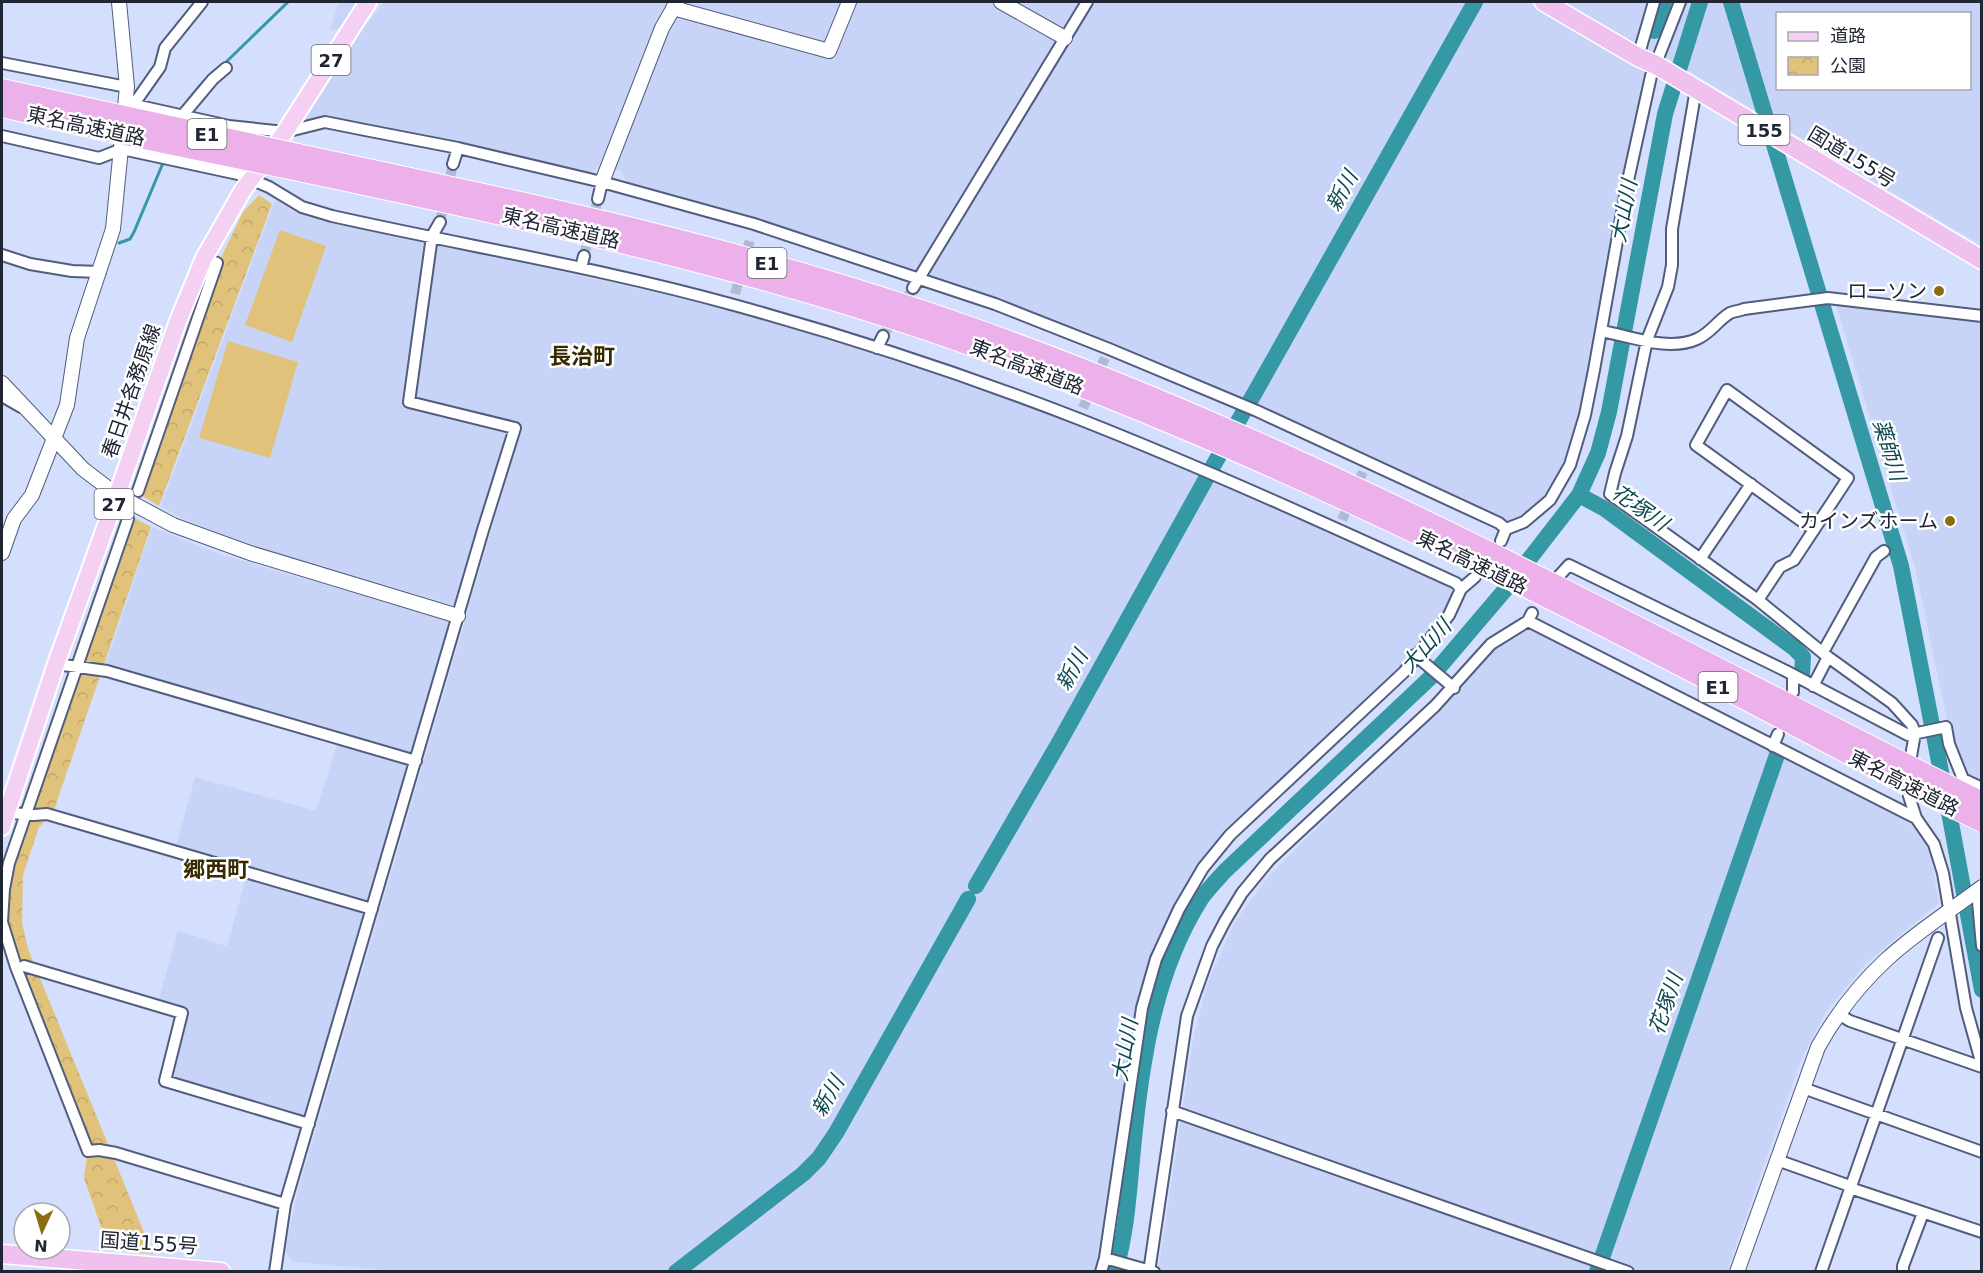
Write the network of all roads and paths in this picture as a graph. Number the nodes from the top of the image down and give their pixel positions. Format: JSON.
{"nodes":[{"id":1,"x":119,"y":2,"type":"edge"},
{"id":2,"x":202,"y":2,"type":"edge"},
{"id":3,"x":368,"y":2,"type":"edge"},
{"id":4,"x":849,"y":2,"type":"edge"},
{"id":5,"x":1001,"y":2,"type":"edge"},
{"id":6,"x":1087,"y":2,"type":"edge"},
{"id":7,"x":1545,"y":2,"type":"edge"},
{"id":8,"x":1654,"y":2,"type":"edge"},
{"id":9,"x":1680,"y":2,"type":"edge"},
{"id":10,"x":675,"y":4,"type":"edge"},
{"id":11,"x":1065,"y":39,"type":"junction"},
{"id":12,"x":1638,"y":57,"type":"junction"},
{"id":13,"x":2,"y":63,"type":"edge"},
{"id":14,"x":1656,"y":65,"type":"junction"},
{"id":15,"x":226,"y":68,"type":"dead end"},
{"id":16,"x":127,"y":87,"type":"junction"},
{"id":17,"x":2,"y":89,"type":"edge"},
{"id":18,"x":1696,"y":89,"type":"junction"},
{"id":19,"x":2,"y":107,"type":"edge"},
{"id":20,"x":182,"y":116,"type":"junction"},
{"id":21,"x":122,"y":121,"type":"junction"},
{"id":22,"x":285,"y":132,"type":"junction"},
{"id":23,"x":2,"y":136,"type":"edge"},
{"id":24,"x":458,"y":148,"type":"junction"},
{"id":25,"x":453,"y":164,"type":"tunnel mouth"},
{"id":26,"x":252,"y":178,"type":"junction"},
{"id":27,"x":602,"y":182,"type":"junction"},
{"id":28,"x":598,"y":199,"type":"tunnel mouth"},
{"id":29,"x":440,"y":222,"type":"tunnel mouth"},
{"id":30,"x":754,"y":224,"type":"junction"},
{"id":31,"x":432,"y":236,"type":"junction"},
{"id":32,"x":751,"y":236,"type":"tunnel mouth"},
{"id":33,"x":2,"y":255,"type":"edge"},
{"id":34,"x":584,"y":256,"type":"tunnel mouth"},
{"id":35,"x":204,"y":258,"type":"junction"},
{"id":36,"x":1982,"y":260,"type":"edge"},
{"id":37,"x":581,"y":268,"type":"junction"},
{"id":38,"x":100,"y":272,"type":"junction"},
{"id":39,"x":919,"y":278,"type":"junction"},
{"id":40,"x":913,"y":288,"type":"tunnel mouth"},
{"id":41,"x":1982,"y":316,"type":"edge"},
{"id":42,"x":1607,"y":332,"type":"junction"},
{"id":43,"x":883,"y":336,"type":"tunnel mouth"},
{"id":44,"x":1645,"y":340,"type":"junction"},
{"id":45,"x":877,"y":348,"type":"junction"},
{"id":46,"x":2,"y":383,"type":"edge"},
{"id":47,"x":2,"y":396,"type":"edge"},
{"id":48,"x":26,"y":411,"type":"junction"},
{"id":49,"x":54,"y":439,"type":"junction"},
{"id":50,"x":1751,"y":484,"type":"junction"},
{"id":51,"x":138,"y":490,"type":"tunnel mouth"},
{"id":52,"x":117,"y":495,"type":"junction"},
{"id":53,"x":128,"y":519,"type":"tunnel mouth"},
{"id":54,"x":1506,"y":529,"type":"junction"},
{"id":55,"x":1815,"y":530,"type":"junction"},
{"id":56,"x":1884,"y":551,"type":"dead end"},
{"id":57,"x":2,"y":553,"type":"edge"},
{"id":58,"x":1701,"y":559,"type":"junction"},
{"id":59,"x":1491,"y":561,"type":"junction"},
{"id":60,"x":1545,"y":582,"type":"junction"},
{"id":61,"x":1461,"y":589,"type":"junction"},
{"id":62,"x":1758,"y":600,"type":"junction"},
{"id":63,"x":458,"y":616,"type":"junction"},
{"id":64,"x":1825,"y":654,"type":"junction"},
{"id":65,"x":1417,"y":657,"type":"junction"},
{"id":66,"x":56,"y":664,"type":"junction"},
{"id":67,"x":77,"y":667,"type":"junction"},
{"id":68,"x":1793,"y":676,"type":"junction"},
{"id":69,"x":1452,"y":686,"type":"junction"},
{"id":70,"x":1813,"y":686,"type":"junction"},
{"id":71,"x":1793,"y":692,"type":"dead end"},
{"id":72,"x":1919,"y":732,"type":"junction"},
{"id":73,"x":1778,"y":734,"type":"dead end"},
{"id":74,"x":1773,"y":746,"type":"junction"},
{"id":75,"x":416,"y":761,"type":"junction"},
{"id":76,"x":1982,"y":788,"type":"edge"},
{"id":77,"x":1982,"y":802,"type":"edge"},
{"id":78,"x":26,"y":814,"type":"junction"},
{"id":79,"x":3,"y":817,"type":"edge"},
{"id":80,"x":1916,"y":818,"type":"junction"},
{"id":81,"x":1982,"y":822,"type":"edge"},
{"id":82,"x":1979,"y":897,"type":"edge"},
{"id":83,"x":372,"y":909,"type":"junction"},
{"id":84,"x":1952,"y":909,"type":"junction"},
{"id":85,"x":1938,"y":938,"type":"dead end"},
{"id":86,"x":1982,"y":946,"type":"edge"},
{"id":87,"x":24,"y":966,"type":"dead end"},
{"id":88,"x":1838,"y":1014,"type":"junction"},
{"id":89,"x":1902,"y":1039,"type":"junction"},
{"id":90,"x":1982,"y":1066,"type":"edge"},
{"id":91,"x":1803,"y":1088,"type":"junction"},
{"id":92,"x":1172,"y":1111,"type":"junction"},
{"id":93,"x":1875,"y":1114,"type":"junction"},
{"id":94,"x":309,"y":1124,"type":"junction"},
{"id":95,"x":1982,"y":1152,"type":"edge"},
{"id":96,"x":1778,"y":1160,"type":"junction"},
{"id":97,"x":1850,"y":1187,"type":"junction"},
{"id":98,"x":285,"y":1204,"type":"junction"},
{"id":99,"x":1923,"y":1213,"type":"junction"},
{"id":100,"x":1982,"y":1232,"type":"edge"},
{"id":101,"x":2,"y":1254,"type":"edge"},
{"id":102,"x":1107,"y":1259,"type":"junction"},
{"id":103,"x":1149,"y":1270,"type":"edge"},
{"id":104,"x":221,"y":1272,"type":"edge"},
{"id":105,"x":275,"y":1272,"type":"edge"},
{"id":106,"x":1101,"y":1272,"type":"edge"},
{"id":107,"x":1628,"y":1272,"type":"edge"},
{"id":108,"x":1737,"y":1272,"type":"edge"},
{"id":109,"x":1821,"y":1272,"type":"edge"},
{"id":110,"x":1903,"y":1272,"type":"edge"}],
"edges":[{"from":1,"to":16,"type":"street"},
{"from":2,"to":21,"type":"street"},
{"from":3,"to":22,"type":"main road","name":"春日井各務原線","number":"27"},
{"from":4,"to":10,"type":"street"},
{"from":5,"to":11,"type":"street"},
{"from":6,"to":11,"type":"street"},
{"from":7,"to":12,"type":"highway","name":"国道155号","number":"155"},
{"from":8,"to":12,"type":"street"},
{"from":9,"to":14,"type":"street"},
{"from":10,"to":27,"type":"street"},
{"from":11,"to":39,"type":"street"},
{"from":12,"to":14,"type":"highway","name":"国道155号","number":"155"},
{"from":13,"to":16,"type":"street"},
{"from":14,"to":18,"type":"highway","name":"国道155号","number":"155"},
{"from":14,"to":42,"type":"street"},
{"from":15,"to":20,"type":"street"},
{"from":16,"to":21,"type":"street"},
{"from":17,"to":21,"type":"highway","name":"東名高速道路","number":"E1"},
{"from":18,"to":36,"type":"highway","name":"国道155号","number":"155"},
{"from":18,"to":44,"type":"street"},
{"from":19,"to":21,"type":"highway","name":"東名高速道路","number":"E1"},
{"from":20,"to":21,"type":"street"},
{"from":20,"to":22,"type":"street"},
{"from":21,"to":23,"type":"street"},
{"from":21,"to":26,"type":"street"},
{"from":21,"to":38,"type":"street"},
{"from":21,"to":59,"type":"highway","name":"東名高速道路","number":"E1","bridge":true},
{"from":22,"to":24,"type":"street"},
{"from":22,"to":26,"type":"main road","name":"春日井各務原線","number":"27"},
{"from":24,"to":25,"type":"street"},
{"from":24,"to":27,"type":"street"},
{"from":26,"to":31,"type":"street"},
{"from":26,"to":35,"type":"main road","name":"春日井各務原線","number":"27"},
{"from":27,"to":28,"type":"street"},
{"from":27,"to":30,"type":"street"},
{"from":29,"to":31,"type":"street"},
{"from":30,"to":32,"type":"street"},
{"from":30,"to":39,"type":"street"},
{"from":31,"to":37,"type":"street"},
{"from":31,"to":63,"type":"street"},
{"from":33,"to":38,"type":"street"},
{"from":34,"to":37,"type":"street"},
{"from":35,"to":51,"type":"street"},
{"from":35,"to":52,"type":"main road","name":"春日井各務原線","number":"27"},
{"from":37,"to":45,"type":"street"},
{"from":38,"to":49,"type":"street"},
{"from":39,"to":40,"type":"street"},
{"from":39,"to":54,"type":"street"},
{"from":41,"to":44,"type":"street"},
{"from":42,"to":44,"type":"street"},
{"from":42,"to":54,"type":"street"},
{"from":43,"to":45,"type":"street"},
{"from":44,"to":58,"type":"street"},
{"from":45,"to":61,"type":"street"},
{"from":46,"to":48,"type":"street"},
{"from":47,"to":48,"type":"street"},
{"from":48,"to":49,"type":"street"},
{"from":49,"to":52,"type":"street"},
{"from":49,"to":57,"type":"street"},
{"from":50,"to":55,"type":"street"},
{"from":50,"to":55,"type":"street"},
{"from":50,"to":58,"type":"street"},
{"from":52,"to":63,"type":"street"},
{"from":52,"to":66,"type":"main road","name":"春日井各務原線","number":"27"},
{"from":53,"to":67,"type":"street"},
{"from":54,"to":59,"type":"street"},
{"from":55,"to":62,"type":"street"},
{"from":56,"to":64,"type":"street"},
{"from":58,"to":62,"type":"street"},
{"from":59,"to":60,"type":"highway","name":"東名高速道路","number":"E1"},
{"from":59,"to":61,"type":"street"},
{"from":60,"to":68,"type":"street"},
{"from":60,"to":77,"type":"highway","name":"東名高速道路","number":"E1","bridge":true},
{"from":60,"to":81,"type":"highway","name":"東名高速道路","number":"E1","bridge":true},
{"from":61,"to":65,"type":"street"},
{"from":62,"to":64,"type":"street"},
{"from":63,"to":75,"type":"street"},
{"from":64,"to":70,"type":"street"},
{"from":64,"to":72,"type":"street"},
{"from":65,"to":69,"type":"street"},
{"from":65,"to":102,"type":"street"},
{"from":66,"to":67,"type":"street"},
{"from":66,"to":79,"type":"main road","name":"春日井各務原線","number":"27"},
{"from":67,"to":75,"type":"street"},
{"from":67,"to":78,"type":"street"},
{"from":68,"to":70,"type":"street"},
{"from":68,"to":71,"type":"street"},
{"from":69,"to":74,"type":"street"},
{"from":69,"to":92,"type":"street"},
{"from":70,"to":72,"type":"street"},
{"from":72,"to":76,"type":"street"},
{"from":72,"to":80,"type":"street"},
{"from":73,"to":74,"type":"street"},
{"from":74,"to":80,"type":"street"},
{"from":75,"to":83,"type":"street"},
{"from":78,"to":79,"type":"street"},
{"from":78,"to":83,"type":"street"},
{"from":78,"to":98,"type":"street"},
{"from":80,"to":84,"type":"street"},
{"from":82,"to":84,"type":"street"},
{"from":82,"to":86,"type":"street"},
{"from":83,"to":94,"type":"street"},
{"from":84,"to":88,"type":"street"},
{"from":84,"to":90,"type":"street"},
{"from":85,"to":89,"type":"street"},
{"from":87,"to":94,"type":"street"},
{"from":88,"to":89,"type":"street"},
{"from":88,"to":91,"type":"street"},
{"from":89,"to":90,"type":"street"},
{"from":89,"to":93,"type":"street"},
{"from":91,"to":93,"type":"street"},
{"from":91,"to":96,"type":"street"},
{"from":92,"to":103,"type":"street"},
{"from":92,"to":107,"type":"street"},
{"from":93,"to":95,"type":"street"},
{"from":93,"to":97,"type":"street"},
{"from":94,"to":98,"type":"street"},
{"from":96,"to":97,"type":"street"},
{"from":96,"to":108,"type":"street"},
{"from":97,"to":99,"type":"street"},
{"from":97,"to":109,"type":"street"},
{"from":98,"to":105,"type":"street"},
{"from":99,"to":100,"type":"street"},
{"from":99,"to":110,"type":"street"},
{"from":101,"to":104,"type":"highway","name":"国道155号"},
{"from":102,"to":103,"type":"street"},
{"from":102,"to":106,"type":"street"}]}
